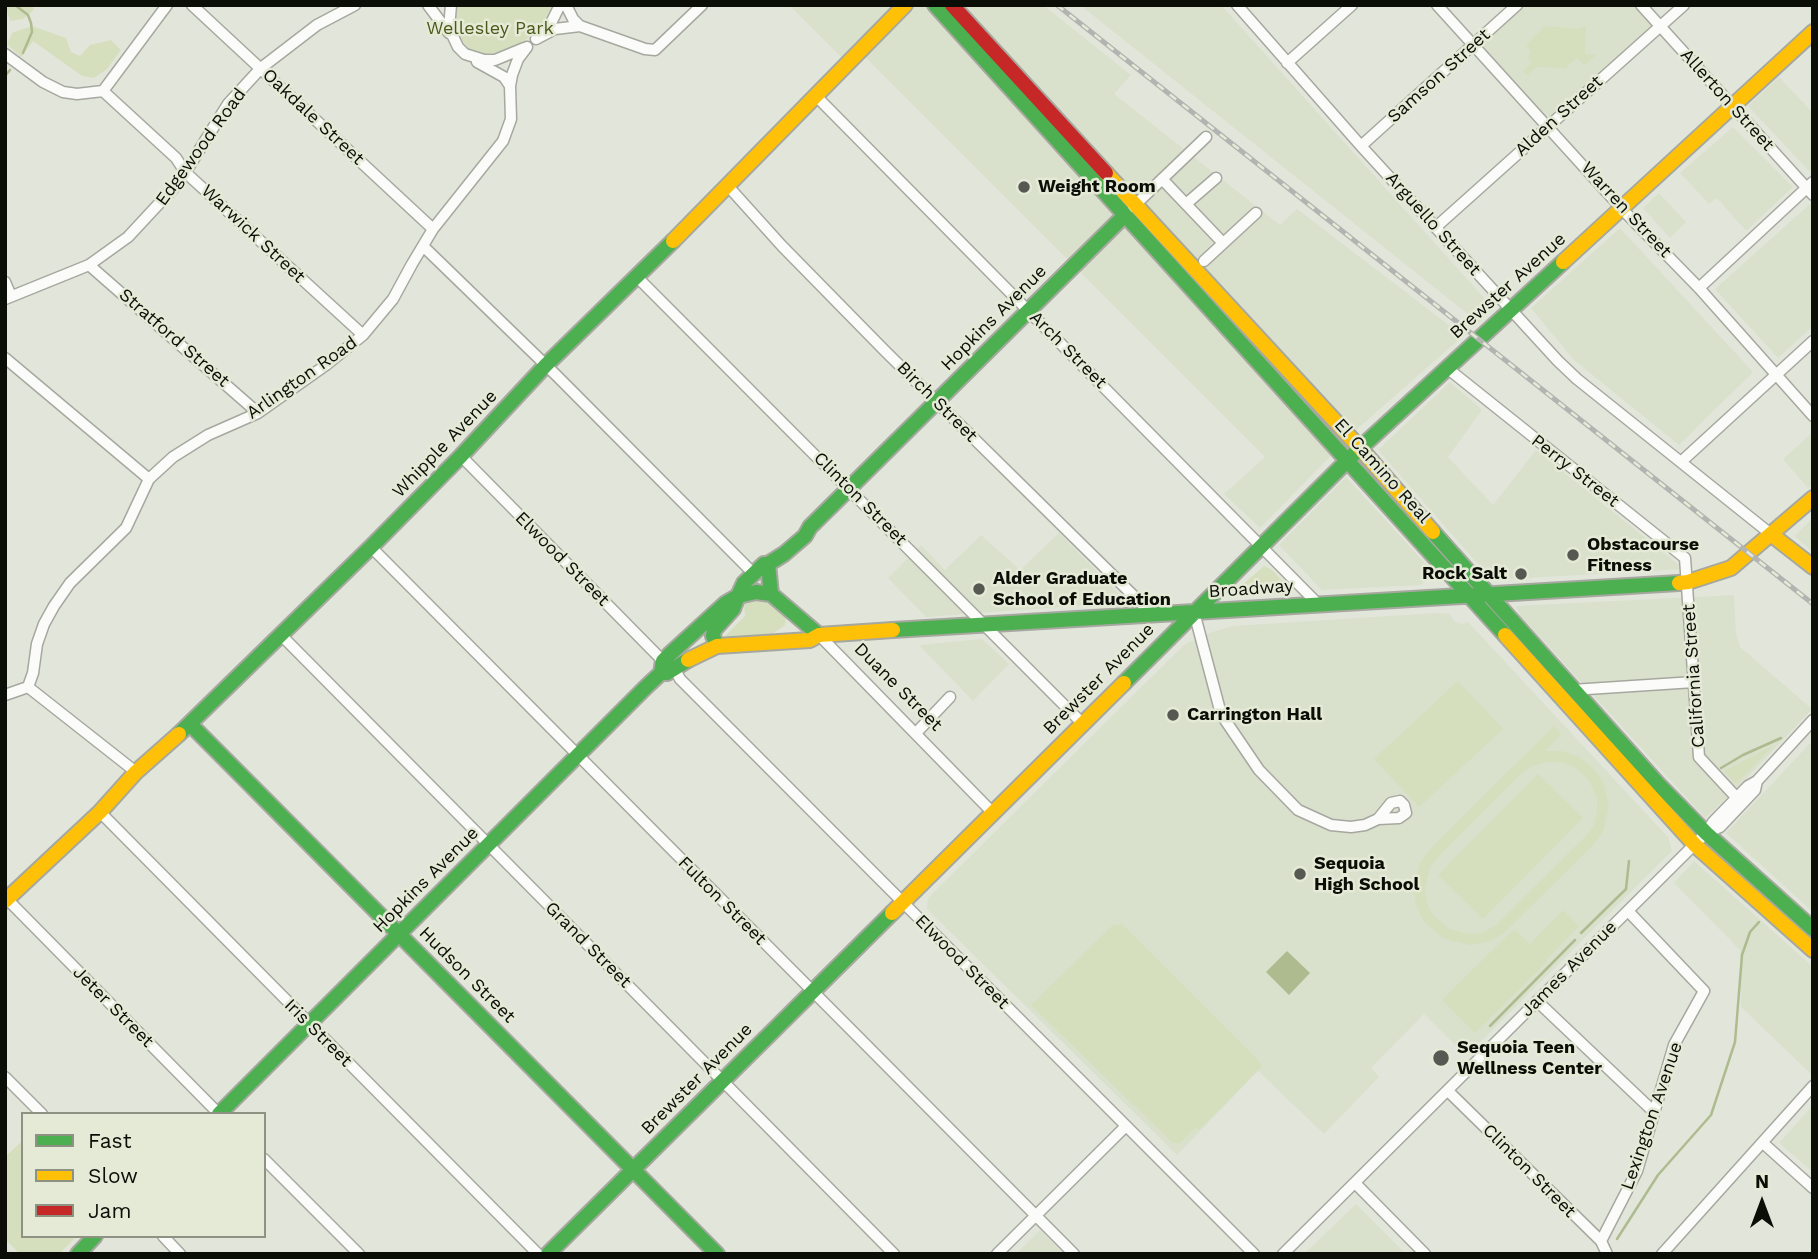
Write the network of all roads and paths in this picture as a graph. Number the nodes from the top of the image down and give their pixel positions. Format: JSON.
{"nodes":[{"id":1,"x":167,"y":5,"type":"edge"},
{"id":2,"x":192,"y":5,"type":"edge"},
{"id":3,"x":355,"y":5,"type":"edge"},
{"id":4,"x":428,"y":5,"type":"edge"},
{"id":5,"x":451,"y":5,"type":"edge"},
{"id":6,"x":560,"y":5,"type":"edge"},
{"id":7,"x":566,"y":5,"type":"edge"},
{"id":8,"x":702,"y":5,"type":"edge"},
{"id":9,"x":905,"y":5,"type":"edge"},
{"id":10,"x":935,"y":5,"type":"edge"},
{"id":11,"x":952,"y":5,"type":"edge"},
{"id":12,"x":1237,"y":5,"type":"edge"},
{"id":13,"x":1352,"y":5,"type":"edge"},
{"id":14,"x":1437,"y":5,"type":"edge"},
{"id":15,"x":1517,"y":5,"type":"edge"},
{"id":16,"x":1641,"y":5,"type":"edge"},
{"id":17,"x":1684,"y":5,"type":"edge"},
{"id":18,"x":580,"y":26,"type":"junction"},
{"id":19,"x":1661,"y":27,"type":"junction"},
{"id":20,"x":1813,"y":32,"type":"edge"},
{"id":21,"x":536,"y":39,"type":"junction"},
{"id":22,"x":455,"y":43,"type":"junction"},
{"id":23,"x":1473,"y":46,"type":"junction"},
{"id":24,"x":527,"y":47,"type":"junction"},
{"id":25,"x":5,"y":54,"type":"edge"},
{"id":26,"x":1287,"y":62,"type":"junction"},
{"id":27,"x":261,"y":68,"type":"junction"},
{"id":28,"x":510,"y":86,"type":"junction"},
{"id":29,"x":103,"y":91,"type":"junction"},
{"id":30,"x":816,"y":96,"type":"junction"},
{"id":31,"x":1732,"y":105,"type":"junction"},
{"id":32,"x":1548,"y":125,"type":"junction"},
{"id":33,"x":1206,"y":137,"type":"dead end"},
{"id":34,"x":1361,"y":146,"type":"junction"},
{"id":35,"x":185,"y":172,"type":"junction"},
{"id":36,"x":1216,"y":177,"type":"dead end"},
{"id":37,"x":1162,"y":178,"type":"junction"},
{"id":38,"x":727,"y":185,"type":"junction"},
{"id":39,"x":1811,"y":188,"type":"edge"},
{"id":40,"x":1186,"y":204,"type":"junction"},
{"id":41,"x":1622,"y":209,"type":"junction"},
{"id":42,"x":1130,"y":210,"type":"junction"},
{"id":43,"x":1256,"y":213,"type":"dead end"},
{"id":44,"x":1436,"y":227,"type":"junction"},
{"id":45,"x":433,"y":229,"type":"junction"},
{"id":46,"x":1223,"y":243,"type":"junction"},
{"id":47,"x":422,"y":246,"type":"junction"},
{"id":48,"x":1204,"y":261,"type":"dead end"},
{"id":49,"x":89,"y":265,"type":"junction"},
{"id":50,"x":637,"y":276,"type":"junction"},
{"id":51,"x":5,"y":282,"type":"edge"},
{"id":52,"x":1699,"y":288,"type":"junction"},
{"id":53,"x":8,"y":298,"type":"edge"},
{"id":54,"x":1029,"y":310,"type":"junction"},
{"id":55,"x":1510,"y":311,"type":"junction"},
{"id":56,"x":363,"y":335,"type":"junction"},
{"id":57,"x":1813,"y":341,"type":"edge"},
{"id":58,"x":5,"y":358,"type":"edge"},
{"id":59,"x":545,"y":365,"type":"junction"},
{"id":60,"x":1447,"y":369,"type":"junction"},
{"id":61,"x":1776,"y":376,"type":"junction"},
{"id":62,"x":938,"y":401,"type":"junction"},
{"id":63,"x":258,"y":413,"type":"junction"},
{"id":64,"x":1813,"y":416,"type":"edge"},
{"id":65,"x":1360,"y":448,"type":"junction"},
{"id":66,"x":461,"y":456,"type":"junction"},
{"id":67,"x":1348,"y":460,"type":"junction"},
{"id":68,"x":1682,"y":461,"type":"junction"},
{"id":69,"x":149,"y":479,"type":"junction"},
{"id":70,"x":849,"y":488,"type":"junction"},
{"id":71,"x":1813,"y":498,"type":"edge"},
{"id":72,"x":1772,"y":535,"type":"junction"},
{"id":73,"x":1261,"y":546,"type":"junction"},
{"id":74,"x":371,"y":547,"type":"junction"},
{"id":75,"x":772,"y":560,"type":"junction"},
{"id":76,"x":1813,"y":567,"type":"edge"},
{"id":77,"x":753,"y":573,"type":"junction"},
{"id":78,"x":1688,"y":582,"type":"junction"},
{"id":79,"x":771,"y":594,"type":"junction"},
{"id":80,"x":1487,"y":595,"type":"junction"},
{"id":81,"x":738,"y":596,"type":"junction"},
{"id":82,"x":1468,"y":596,"type":"junction"},
{"id":83,"x":1318,"y":604,"type":"junction"},
{"id":84,"x":1194,"y":612,"type":"junction"},
{"id":85,"x":794,"y":614,"type":"junction"},
{"id":86,"x":1152,"y":614,"type":"junction"},
{"id":87,"x":985,"y":626,"type":"junction"},
{"id":88,"x":818,"y":635,"type":"junction"},
{"id":89,"x":282,"y":636,"type":"junction"},
{"id":90,"x":752,"y":642,"type":"junction"},
{"id":91,"x":717,"y":646,"type":"junction"},
{"id":92,"x":666,"y":667,"type":"junction"},
{"id":93,"x":1694,"y":682,"type":"junction"},
{"id":94,"x":28,"y":687,"type":"junction"},
{"id":95,"x":1572,"y":690,"type":"junction"},
{"id":96,"x":5,"y":695,"type":"edge"},
{"id":97,"x":950,"y":697,"type":"dead end"},
{"id":98,"x":1813,"y":720,"type":"edge"},
{"id":99,"x":1082,"y":723,"type":"junction"},
{"id":100,"x":190,"y":724,"type":"junction"},
{"id":101,"x":916,"y":733,"type":"junction"},
{"id":102,"x":578,"y":756,"type":"junction"},
{"id":103,"x":136,"y":772,"type":"junction"},
{"id":104,"x":1757,"y":780,"type":"junction"},
{"id":105,"x":1737,"y":798,"type":"junction"},
{"id":106,"x":100,"y":812,"type":"junction"},
{"id":107,"x":992,"y":812,"type":"junction"},
{"id":108,"x":1378,"y":819,"type":"dead end"},
{"id":109,"x":1706,"y":833,"type":"junction"},
{"id":110,"x":488,"y":845,"type":"junction"},
{"id":111,"x":1695,"y":845,"type":"junction"},
{"id":112,"x":6,"y":900,"type":"edge"},
{"id":113,"x":902,"y":902,"type":"junction"},
{"id":114,"x":1628,"y":911,"type":"junction"},
{"id":115,"x":1813,"y":929,"type":"edge"},
{"id":116,"x":399,"y":934,"type":"junction"},
{"id":117,"x":1813,"y":950,"type":"edge"},
{"id":118,"x":812,"y":991,"type":"junction"},
{"id":119,"x":1536,"y":1001,"type":"junction"},
{"id":120,"x":309,"y":1024,"type":"junction"},
{"id":121,"x":5,"y":1077,"type":"edge"},
{"id":122,"x":722,"y":1081,"type":"junction"},
{"id":123,"x":1813,"y":1086,"type":"edge"},
{"id":124,"x":1448,"y":1091,"type":"junction"},
{"id":125,"x":1653,"y":1111,"type":"junction"},
{"id":126,"x":40,"y":1112,"type":"edge"},
{"id":127,"x":217,"y":1112,"type":"edge"},
{"id":128,"x":221,"y":1112,"type":"edge"},
{"id":129,"x":1126,"y":1126,"type":"junction"},
{"id":130,"x":1763,"y":1143,"type":"junction"},
{"id":131,"x":266,"y":1161,"type":"edge"},
{"id":132,"x":633,"y":1170,"type":"junction"},
{"id":133,"x":1355,"y":1183,"type":"junction"},
{"id":134,"x":1813,"y":1188,"type":"edge"},
{"id":135,"x":1036,"y":1215,"type":"junction"},
{"id":136,"x":93,"y":1238,"type":"edge"},
{"id":137,"x":165,"y":1238,"type":"edge"},
{"id":138,"x":1601,"y":1241,"type":"junction"},
{"id":139,"x":78,"y":1254,"type":"edge"},
{"id":140,"x":180,"y":1254,"type":"edge"},
{"id":141,"x":359,"y":1254,"type":"edge"},
{"id":142,"x":538,"y":1254,"type":"edge"},
{"id":143,"x":548,"y":1254,"type":"edge"},
{"id":144,"x":716,"y":1254,"type":"edge"},
{"id":145,"x":894,"y":1254,"type":"edge"},
{"id":146,"x":997,"y":1254,"type":"edge"},
{"id":147,"x":1074,"y":1254,"type":"edge"},
{"id":148,"x":1254,"y":1254,"type":"edge"},
{"id":149,"x":1283,"y":1254,"type":"edge"},
{"id":150,"x":1425,"y":1254,"type":"edge"},
{"id":151,"x":1607,"y":1254,"type":"edge"},
{"id":152,"x":1662,"y":1254,"type":"edge"}],
"edges":[{"from":1,"to":29,"type":"street"},
{"from":2,"to":27,"type":"street","name":"Oakdale Street"},
{"from":3,"to":27,"type":"street","name":"Edgewood Road"},
{"from":4,"to":22,"type":"street"},
{"from":5,"to":22,"type":"street"},
{"from":6,"to":21,"type":"street"},
{"from":7,"to":18,"type":"street"},
{"from":8,"to":18,"type":"street"},
{"from":9,"to":30,"type":"street","name":"Whipple Avenue"},
{"from":10,"to":42,"type":"street","name":"El Camino Real"},
{"from":11,"to":42,"type":"street","name":"El Camino Real"},
{"from":12,"to":26,"type":"street","name":"Arguello Street"},
{"from":13,"to":26,"type":"street"},
{"from":14,"to":23,"type":"street","name":"Warren Street"},
{"from":15,"to":23,"type":"street","name":"Samson Street"},
{"from":16,"to":19,"type":"street","name":"Allerton Street"},
{"from":17,"to":19,"type":"street","name":"Alden Street"},
{"from":18,"to":21,"type":"street"},
{"from":19,"to":31,"type":"street","name":"Allerton Street"},
{"from":19,"to":32,"type":"street","name":"Alden Street"},
{"from":20,"to":31,"type":"street","name":"Brewster Avenue"},
{"from":21,"to":24,"type":"street"},
{"from":22,"to":24,"type":"street"},
{"from":22,"to":28,"type":"street"},
{"from":23,"to":32,"type":"street","name":"Warren Street"},
{"from":23,"to":34,"type":"street","name":"Samson Street"},
{"from":24,"to":28,"type":"street","name":"Arlington Road"},
{"from":25,"to":29,"type":"street"},
{"from":26,"to":34,"type":"street","name":"Arguello Street"},
{"from":27,"to":35,"type":"street","name":"Edgewood Road"},
{"from":27,"to":45,"type":"street","name":"Oakdale Street"},
{"from":28,"to":45,"type":"street","name":"Arlington Road"},
{"from":29,"to":35,"type":"street","name":"Warwick Street"},
{"from":30,"to":38,"type":"street","name":"Whipple Avenue"},
{"from":30,"to":54,"type":"street","name":"Arch Street"},
{"from":31,"to":39,"type":"street","name":"Allerton Street"},
{"from":31,"to":41,"type":"street","name":"Brewster Avenue"},
{"from":32,"to":41,"type":"street","name":"Warren Street"},
{"from":32,"to":44,"type":"street","name":"Alden Street"},
{"from":33,"to":37,"type":"street","name":"Hopkins Avenue"},
{"from":34,"to":44,"type":"street","name":"Arguello Street"},
{"from":35,"to":49,"type":"street","name":"Edgewood Road"},
{"from":35,"to":56,"type":"street","name":"Warwick Street"},
{"from":36,"to":40,"type":"street"},
{"from":37,"to":40,"type":"street"},
{"from":37,"to":42,"type":"street","name":"Hopkins Avenue"},
{"from":38,"to":50,"type":"street","name":"Whipple Avenue"},
{"from":38,"to":62,"type":"street","name":"Birch Street"},
{"from":39,"to":52,"type":"street"},
{"from":40,"to":46,"type":"street"},
{"from":41,"to":52,"type":"street","name":"Warren Street"},
{"from":41,"to":55,"type":"street","name":"Brewster Avenue"},
{"from":42,"to":54,"type":"street","name":"Hopkins Avenue"},
{"from":42,"to":65,"type":"street","name":"El Camino Real"},
{"from":42,"to":67,"type":"street","name":"El Camino Real"},
{"from":43,"to":46,"type":"street"},
{"from":44,"to":55,"type":"street","name":"Arguello Street"},
{"from":45,"to":47,"type":"street","name":"Arlington Road"},
{"from":46,"to":48,"type":"street"},
{"from":47,"to":56,"type":"street","name":"Arlington Road"},
{"from":47,"to":59,"type":"street"},
{"from":49,"to":53,"type":"street","name":"Edgewood Road"},
{"from":49,"to":63,"type":"street","name":"Stratford Street"},
{"from":50,"to":59,"type":"street","name":"Whipple Avenue"},
{"from":50,"to":70,"type":"street","name":"Clinton Street"},
{"from":51,"to":53,"type":"street"},
{"from":52,"to":61,"type":"street","name":"Warren Street"},
{"from":54,"to":62,"type":"street","name":"Hopkins Avenue"},
{"from":54,"to":73,"type":"street","name":"Arch Street"},
{"from":55,"to":60,"type":"street","name":"Brewster Avenue"},
{"from":55,"to":68,"type":"street","name":"Arguello Street"},
{"from":56,"to":63,"type":"street","name":"Arlington Road"},
{"from":57,"to":61,"type":"street"},
{"from":58,"to":69,"type":"street"},
{"from":59,"to":66,"type":"street","name":"Whipple Avenue"},
{"from":59,"to":77,"type":"street"},
{"from":60,"to":65,"type":"street","name":"Brewster Avenue"},
{"from":60,"to":78,"type":"street","name":"Perry Street"},
{"from":61,"to":64,"type":"street","name":"Warren Street"},
{"from":61,"to":68,"type":"street"},
{"from":62,"to":70,"type":"street","name":"Hopkins Avenue"},
{"from":62,"to":86,"type":"street","name":"Birch Street"},
{"from":63,"to":69,"type":"street","name":"Arlington Road"},
{"from":65,"to":67,"type":"street","name":"Brewster Avenue"},
{"from":65,"to":80,"type":"street","name":"El Camino Real"},
{"from":66,"to":74,"type":"street","name":"Whipple Avenue"},
{"from":66,"to":92,"type":"street","name":"Elwood Street"},
{"from":67,"to":73,"type":"street","name":"Brewster Avenue"},
{"from":67,"to":82,"type":"street","name":"El Camino Real"},
{"from":68,"to":72,"type":"street","name":"Arguello Street"},
{"from":69,"to":94,"type":"street","name":"Arlington Road"},
{"from":70,"to":75,"type":"street","name":"Hopkins Avenue"},
{"from":70,"to":87,"type":"street","name":"Clinton Street"},
{"from":71,"to":72,"type":"street","name":"Broadway"},
{"from":72,"to":76,"type":"street"},
{"from":72,"to":78,"type":"street","name":"Broadway"},
{"from":73,"to":83,"type":"street","name":"Arch Street"},
{"from":73,"to":84,"type":"street","name":"Brewster Avenue"},
{"from":74,"to":89,"type":"street","name":"Whipple Avenue"},
{"from":74,"to":102,"type":"street","name":"Fulton Street"},
{"from":75,"to":77,"type":"street","name":"Hopkins Avenue"},
{"from":75,"to":79,"type":"street"},
{"from":77,"to":81,"type":"street","name":"Hopkins Avenue"},
{"from":78,"to":80,"type":"street","name":"Broadway"},
{"from":78,"to":93,"type":"street","name":"California Street"},
{"from":79,"to":81,"type":"street"},
{"from":79,"to":85,"type":"street","name":"Duane Street"},
{"from":80,"to":82,"type":"street","name":"Broadway"},
{"from":80,"to":95,"type":"street","name":"El Camino Real"},
{"from":81,"to":91,"type":"street","name":"Hopkins Avenue"},
{"from":81,"to":92,"type":"street","name":"Hopkins Avenue"},
{"from":82,"to":83,"type":"street","name":"Broadway"},
{"from":82,"to":111,"type":"street","name":"El Camino Real"},
{"from":83,"to":84,"type":"street","name":"Broadway"},
{"from":84,"to":86,"type":"street","name":"Broadway"},
{"from":84,"to":99,"type":"street","name":"Brewster Avenue"},
{"from":84,"to":108,"type":"street"},
{"from":85,"to":88,"type":"street","name":"Duane Street"},
{"from":85,"to":90,"type":"street"},
{"from":86,"to":87,"type":"street","name":"Broadway"},
{"from":87,"to":88,"type":"street","name":"Broadway"},
{"from":87,"to":99,"type":"street","name":"Clinton Street"},
{"from":88,"to":90,"type":"street","name":"Broadway"},
{"from":88,"to":101,"type":"street","name":"Duane Street"},
{"from":89,"to":100,"type":"street","name":"Whipple Avenue"},
{"from":89,"to":110,"type":"street","name":"Grand Street"},
{"from":90,"to":91,"type":"street","name":"Broadway"},
{"from":91,"to":92,"type":"street","name":"Broadway"},
{"from":92,"to":102,"type":"street","name":"Hopkins Avenue"},
{"from":92,"to":113,"type":"street","name":"Elwood Street"},
{"from":93,"to":95,"type":"street"},
{"from":93,"to":105,"type":"street","name":"California Street"},
{"from":94,"to":96,"type":"street"},
{"from":94,"to":103,"type":"street"},
{"from":95,"to":109,"type":"street","name":"El Camino Real"},
{"from":97,"to":101,"type":"street"},
{"from":98,"to":104,"type":"street","name":"James Avenue"},
{"from":99,"to":107,"type":"street","name":"Brewster Avenue"},
{"from":100,"to":103,"type":"street","name":"Whipple Avenue"},
{"from":100,"to":116,"type":"street","name":"Hudson Street"},
{"from":101,"to":107,"type":"street","name":"Duane Street"},
{"from":102,"to":110,"type":"street","name":"Hopkins Avenue"},
{"from":102,"to":118,"type":"street","name":"Fulton Street"},
{"from":103,"to":106,"type":"street","name":"Whipple Avenue"},
{"from":104,"to":105,"type":"street","name":"James Avenue"},
{"from":104,"to":109,"type":"street","name":"James Avenue"},
{"from":105,"to":109,"type":"street","name":"James Avenue"},
{"from":106,"to":112,"type":"street","name":"Whipple Avenue"},
{"from":106,"to":120,"type":"street","name":"Iris Street"},
{"from":107,"to":113,"type":"street","name":"Brewster Avenue"},
{"from":109,"to":111,"type":"street","name":"James Avenue"},
{"from":109,"to":115,"type":"street","name":"El Camino Real"},
{"from":110,"to":116,"type":"street","name":"Hopkins Avenue"},
{"from":110,"to":122,"type":"street","name":"Grand Street"},
{"from":111,"to":114,"type":"street","name":"James Avenue"},
{"from":111,"to":117,"type":"street","name":"El Camino Real"},
{"from":112,"to":127,"type":"street","name":"Jeter Street"},
{"from":113,"to":118,"type":"street","name":"Brewster Avenue"},
{"from":113,"to":129,"type":"street","name":"Elwood Street"},
{"from":114,"to":119,"type":"street","name":"James Avenue"},
{"from":114,"to":125,"type":"street","name":"Lexington Avenue"},
{"from":116,"to":120,"type":"street","name":"Hopkins Avenue"},
{"from":116,"to":132,"type":"street","name":"Hudson Street"},
{"from":118,"to":122,"type":"street","name":"Brewster Avenue"},
{"from":118,"to":135,"type":"street","name":"Fulton Street"},
{"from":119,"to":124,"type":"street","name":"James Avenue"},
{"from":119,"to":125,"type":"street"},
{"from":120,"to":128,"type":"street","name":"Hopkins Avenue"},
{"from":120,"to":142,"type":"street","name":"Iris Street"},
{"from":121,"to":126,"type":"street"},
{"from":122,"to":132,"type":"street","name":"Brewster Avenue"},
{"from":122,"to":145,"type":"street","name":"Grand Street"},
{"from":123,"to":130,"type":"street"},
{"from":124,"to":133,"type":"street","name":"James Avenue"},
{"from":124,"to":138,"type":"street","name":"Clinton Street"},
{"from":125,"to":138,"type":"street","name":"Lexington Avenue"},
{"from":129,"to":135,"type":"street"},
{"from":129,"to":148,"type":"street","name":"Elwood Street"},
{"from":130,"to":134,"type":"street"},
{"from":130,"to":152,"type":"street"},
{"from":131,"to":141,"type":"street"},
{"from":132,"to":143,"type":"street","name":"Brewster Avenue"},
{"from":132,"to":144,"type":"street","name":"Hudson Street"},
{"from":133,"to":149,"type":"street","name":"James Avenue"},
{"from":133,"to":150,"type":"street"},
{"from":135,"to":146,"type":"street"},
{"from":135,"to":147,"type":"street","name":"Fulton Street"},
{"from":136,"to":139,"type":"street"},
{"from":137,"to":140,"type":"street"},
{"from":138,"to":151,"type":"street","name":"Clinton Street"}]}
